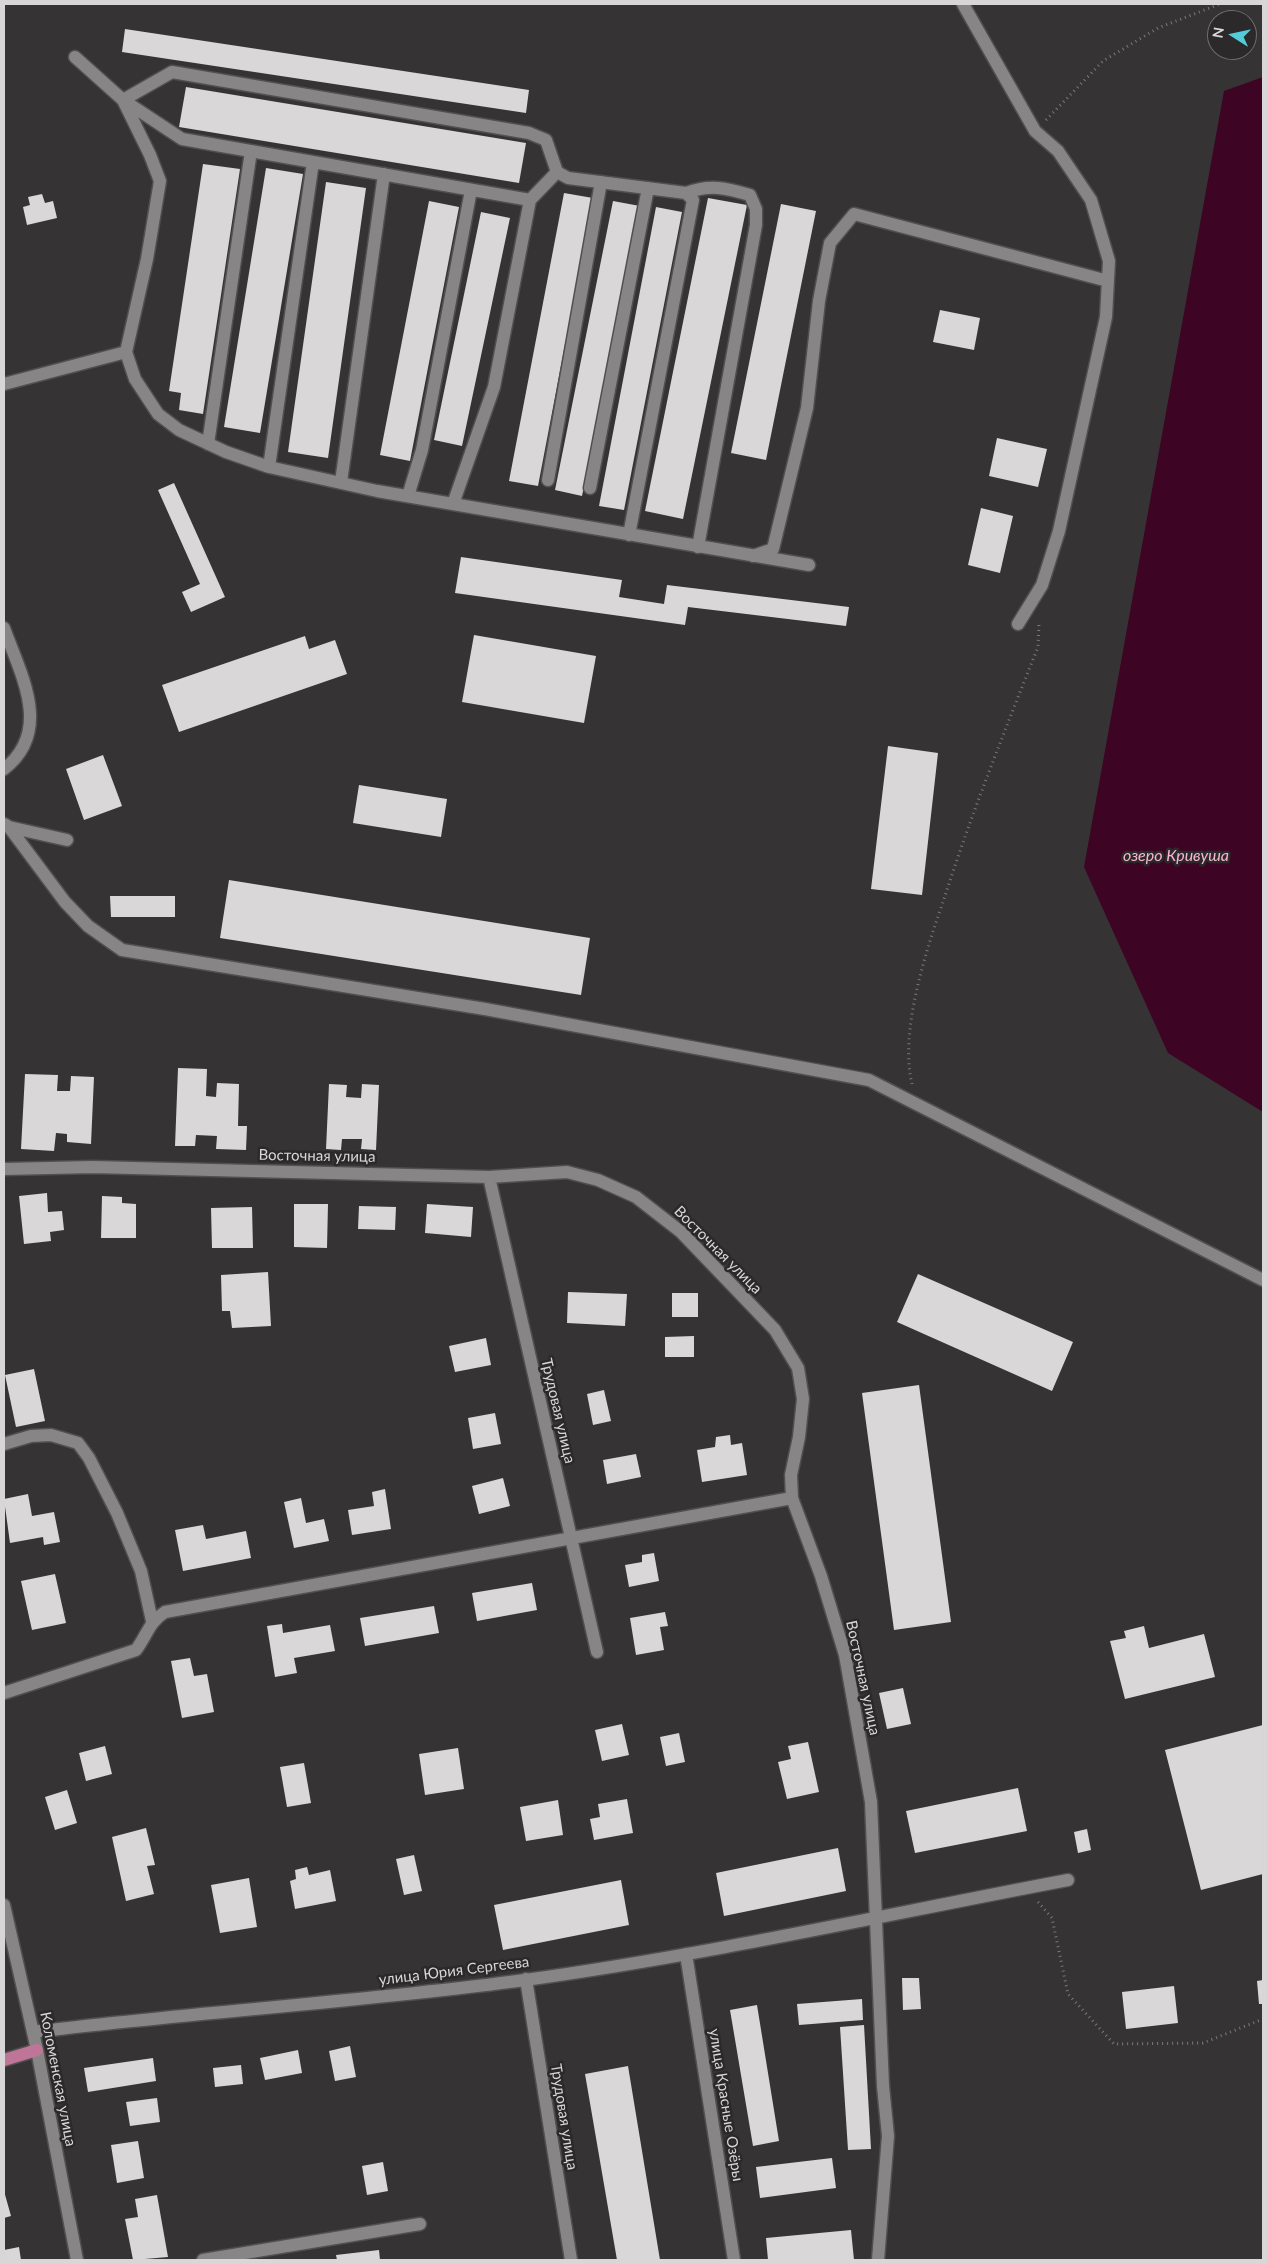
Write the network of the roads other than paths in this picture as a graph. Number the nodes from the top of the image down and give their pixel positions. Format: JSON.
{"nodes":[{"id":1,"x":963,"y":4,"type":"edge"},
{"id":2,"x":75,"y":56,"type":"dead end"},
{"id":3,"x":123,"y":100,"type":"junction"},
{"id":4,"x":251,"y":151,"type":"junction"},
{"id":5,"x":313,"y":162,"type":"junction"},
{"id":6,"x":557,"y":172,"type":"junction"},
{"id":7,"x":384,"y":174,"type":"junction"},
{"id":8,"x":601,"y":182,"type":"junction"},
{"id":9,"x":648,"y":188,"type":"junction"},
{"id":10,"x":471,"y":190,"type":"junction"},
{"id":11,"x":686,"y":192,"type":"junction"},
{"id":12,"x":530,"y":200,"type":"junction"},
{"id":13,"x":1108,"y":281,"type":"junction"},
{"id":14,"x":126,"y":352,"type":"junction"},
{"id":15,"x":4,"y":384,"type":"edge"},
{"id":16,"x":208,"y":444,"type":"junction"},
{"id":17,"x":270,"y":467,"type":"junction"},
{"id":18,"x":548,"y":480,"type":"dead end"},
{"id":19,"x":341,"y":482,"type":"junction"},
{"id":20,"x":590,"y":488,"type":"dead end"},
{"id":21,"x":408,"y":496,"type":"junction"},
{"id":22,"x":453,"y":504,"type":"junction"},
{"id":23,"x":629,"y":535,"type":"junction"},
{"id":24,"x":698,"y":547,"type":"junction"},
{"id":25,"x":751,"y":557,"type":"junction"},
{"id":26,"x":808,"y":566,"type":"dead end"},
{"id":27,"x":1018,"y":624,"type":"dead end"},
{"id":28,"x":4,"y":628,"type":"edge"},
{"id":29,"x":4,"y":769,"type":"edge"},
{"id":30,"x":6,"y":826,"type":"edge"},
{"id":31,"x":67,"y":840,"type":"dead end"},
{"id":32,"x":4,"y":1169,"type":"edge"},
{"id":33,"x":489,"y":1177,"type":"junction"},
{"id":34,"x":1263,"y":1280,"type":"edge"},
{"id":35,"x":4,"y":1444,"type":"edge"},
{"id":36,"x":792,"y":1498,"type":"junction"},
{"id":37,"x":570,"y":1537,"type":"junction"},
{"id":38,"x":152,"y":1621,"type":"junction"},
{"id":39,"x":597,"y":1652,"type":"dead end"},
{"id":40,"x":4,"y":1693,"type":"edge"},
{"id":41,"x":1068,"y":1880,"type":"dead end"},
{"id":42,"x":4,"y":1905,"type":"edge"},
{"id":43,"x":875,"y":1916,"type":"junction"},
{"id":44,"x":686,"y":1954,"type":"junction"},
{"id":45,"x":526,"y":1979,"type":"junction"},
{"id":46,"x":33,"y":2032,"type":"junction"},
{"id":47,"x":37,"y":2050,"type":"junction"},
{"id":48,"x":4,"y":2060,"type":"edge"},
{"id":49,"x":420,"y":2224,"type":"dead end"},
{"id":50,"x":261,"y":2255,"type":"edge"},
{"id":51,"x":77,"y":2260,"type":"edge"},
{"id":52,"x":203,"y":2260,"type":"edge"},
{"id":53,"x":571,"y":2260,"type":"edge"},
{"id":54,"x":734,"y":2260,"type":"edge"},
{"id":55,"x":878,"y":2260,"type":"edge"}],
"edges":[{"from":1,"to":13,"type":"street"},
{"from":2,"to":3,"type":"street"},
{"from":3,"to":4,"type":"street"},
{"from":3,"to":6,"type":"street"},
{"from":3,"to":14,"type":"street"},
{"from":4,"to":5,"type":"street"},
{"from":4,"to":16,"type":"street"},
{"from":5,"to":7,"type":"street"},
{"from":5,"to":17,"type":"street"},
{"from":6,"to":8,"type":"street"},
{"from":6,"to":12,"type":"street"},
{"from":7,"to":10,"type":"street"},
{"from":7,"to":19,"type":"street"},
{"from":8,"to":9,"type":"street"},
{"from":8,"to":18,"type":"street"},
{"from":9,"to":11,"type":"street"},
{"from":9,"to":20,"type":"street"},
{"from":10,"to":12,"type":"street"},
{"from":10,"to":21,"type":"street"},
{"from":11,"to":23,"type":"street"},
{"from":11,"to":24,"type":"street"},
{"from":12,"to":22,"type":"street"},
{"from":13,"to":25,"type":"street"},
{"from":13,"to":27,"type":"street"},
{"from":14,"to":15,"type":"street"},
{"from":14,"to":16,"type":"street"},
{"from":16,"to":17,"type":"street"},
{"from":17,"to":19,"type":"street"},
{"from":19,"to":21,"type":"street"},
{"from":21,"to":22,"type":"street"},
{"from":22,"to":23,"type":"street"},
{"from":23,"to":24,"type":"street"},
{"from":24,"to":25,"type":"street"},
{"from":25,"to":26,"type":"street"},
{"from":28,"to":29,"type":"street"},
{"from":30,"to":31,"type":"street"},
{"from":30,"to":34,"type":"street"},
{"from":32,"to":33,"type":"street","name":"Восточная улица"},
{"from":33,"to":36,"type":"street","name":"Восточная улица"},
{"from":33,"to":37,"type":"street","name":"Трудовая улица"},
{"from":35,"to":38,"type":"street"},
{"from":36,"to":37,"type":"street"},
{"from":36,"to":43,"type":"street","name":"Восточная улица"},
{"from":37,"to":38,"type":"street"},
{"from":37,"to":39,"type":"street","name":"Трудовая улица"},
{"from":38,"to":40,"type":"street"},
{"from":41,"to":43,"type":"street","name":"улица Юрия Сергеева"},
{"from":42,"to":46,"type":"street","name":"Коломенская улица"},
{"from":43,"to":44,"type":"street","name":"улица Юрия Сергеева"},
{"from":43,"to":55,"type":"street","name":"Восточная улица"},
{"from":44,"to":45,"type":"street","name":"улица Юрия Сергеева"},
{"from":44,"to":54,"type":"street","name":"улица Красные Озёры"},
{"from":45,"to":46,"type":"street","name":"улица Юрия Сергеева"},
{"from":45,"to":53,"type":"street","name":"Трудовая улица"},
{"from":46,"to":47,"type":"street","name":"Коломенская улица"},
{"from":47,"to":48,"type":"main road"},
{"from":47,"to":51,"type":"street","name":"Коломенская улица"},
{"from":49,"to":50,"type":"street"},
{"from":50,"to":52,"type":"street"}]}
